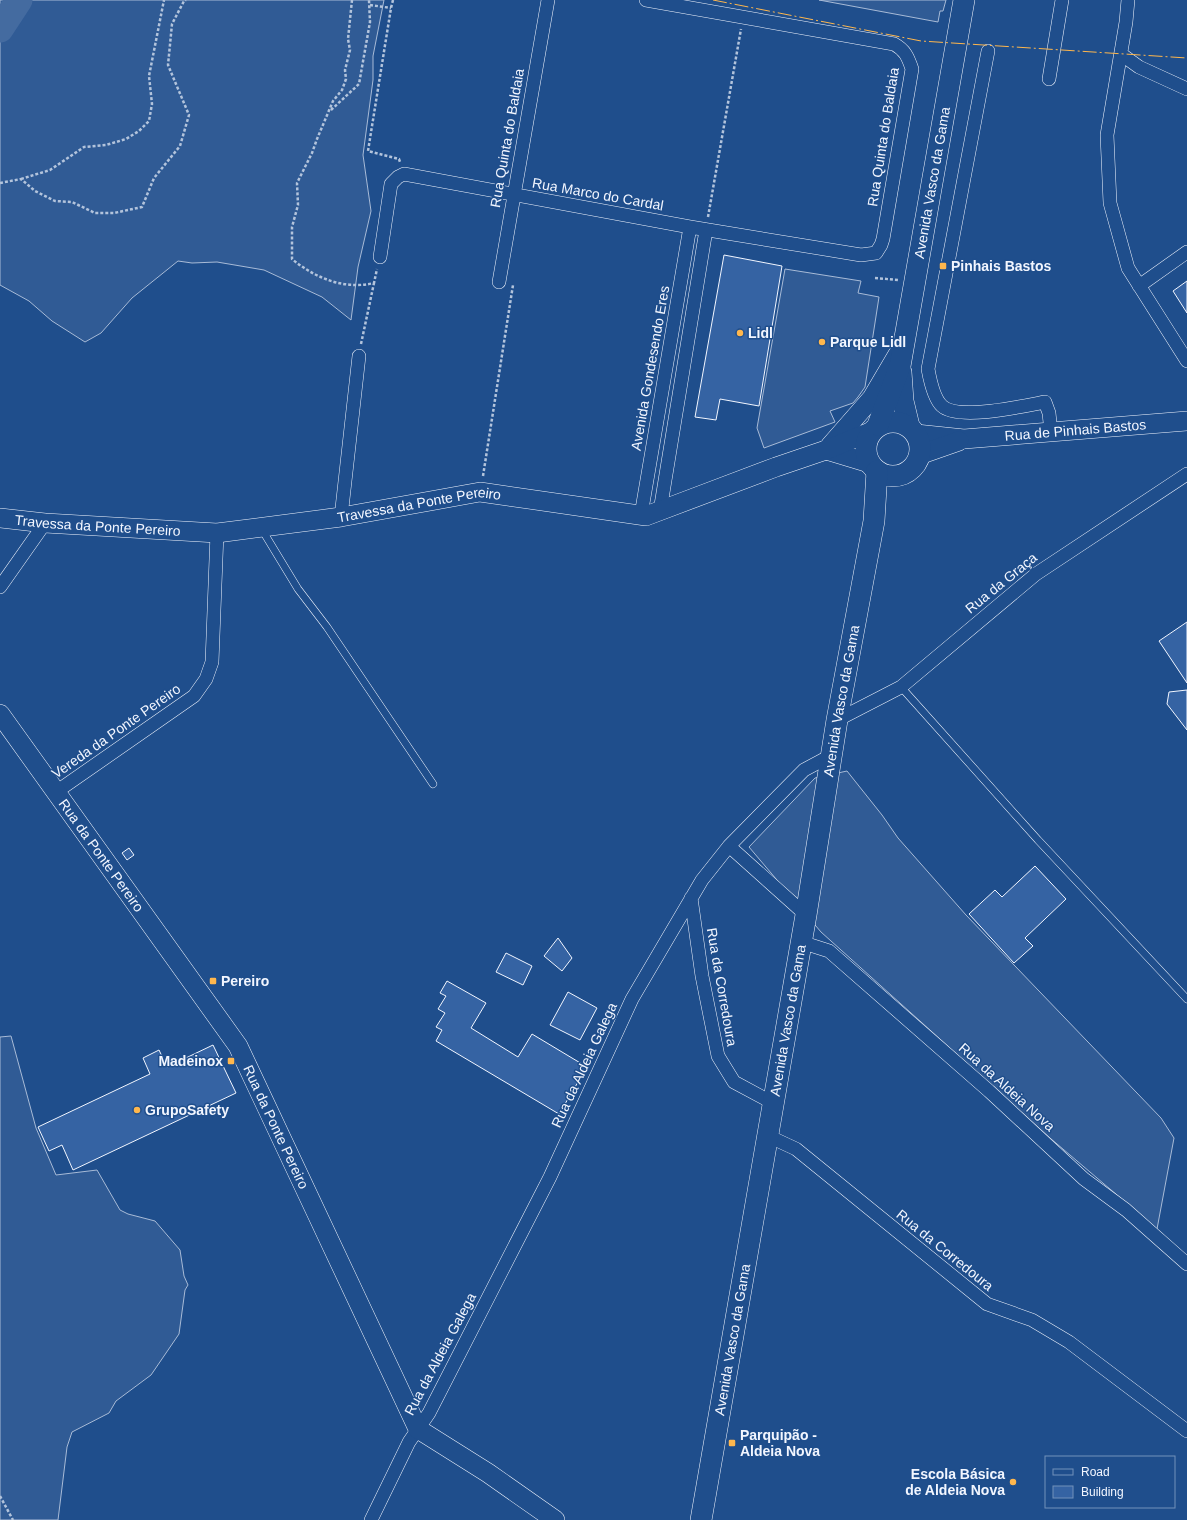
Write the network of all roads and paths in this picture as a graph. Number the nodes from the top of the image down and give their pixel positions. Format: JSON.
{"nodes":[{"id":1,"x":164,"y":0,"type":"edge"},
{"id":2,"x":186,"y":0,"type":"edge"},
{"id":3,"x":352,"y":0,"type":"edge"},
{"id":4,"x":370,"y":0,"type":"edge"},
{"id":5,"x":393,"y":0,"type":"edge"},
{"id":6,"x":548,"y":0,"type":"edge"},
{"id":7,"x":646,"y":0,"type":"edge"},
{"id":8,"x":964,"y":0,"type":"edge"},
{"id":9,"x":1062,"y":0,"type":"edge"},
{"id":10,"x":1128,"y":0,"type":"edge"},
{"id":11,"x":370,"y":5,"type":"junction"},
{"id":12,"x":391,"y":8,"type":"junction"},
{"id":13,"x":744,"y":17,"type":"junction"},
{"id":14,"x":988,"y":51,"type":"dead end"},
{"id":15,"x":1121,"y":54,"type":"junction"},
{"id":16,"x":1049,"y":79,"type":"dead end"},
{"id":17,"x":1187,"y":89,"type":"edge"},
{"id":18,"x":329,"y":112,"type":"junction"},
{"id":19,"x":404,"y":174,"type":"junction"},
{"id":20,"x":21,"y":179,"type":"junction"},
{"id":21,"x":0,"y":183,"type":"edge"},
{"id":22,"x":514,"y":195,"type":"junction"},
{"id":23,"x":690,"y":227,"type":"junction"},
{"id":24,"x":706,"y":230,"type":"junction"},
{"id":25,"x":1187,"y":252,"type":"edge"},
{"id":26,"x":876,"y":253,"type":"joint"},
{"id":27,"x":380,"y":257,"type":"joint"},
{"id":28,"x":875,"y":278,"type":"dead end"},
{"id":29,"x":499,"y":282,"type":"dead end"},
{"id":30,"x":915,"y":282,"type":"junction"},
{"id":31,"x":374,"y":283,"type":"junction"},
{"id":32,"x":514,"y":283,"type":"dead end"},
{"id":33,"x":1139,"y":286,"type":"junction"},
{"id":34,"x":904,"y":344,"type":"junction"},
{"id":35,"x":358,"y":356,"type":"joint"},
{"id":36,"x":1187,"y":361,"type":"edge"},
{"id":37,"x":900,"y":366,"type":"junction"},
{"id":38,"x":1187,"y":421,"type":"edge"},
{"id":39,"x":874,"y":429,"type":"junction"},
{"id":40,"x":912,"y":430,"type":"junction"},
{"id":41,"x":1051,"y":432,"type":"junction"},
{"id":42,"x":964,"y":440,"type":"junction"},
{"id":43,"x":826,"y":450,"type":"junction"},
{"id":44,"x":919,"y":455,"type":"junction"},
{"id":45,"x":873,"y":467,"type":"junction"},
{"id":46,"x":1187,"y":474,"type":"edge"},
{"id":47,"x":897,"y":476,"type":"junction"},
{"id":48,"x":480,"y":492,"type":"junction"},
{"id":49,"x":660,"y":511,"type":"junction"},
{"id":50,"x":640,"y":515,"type":"junction"},
{"id":51,"x":341,"y":517,"type":"junction"},
{"id":52,"x":0,"y":518,"type":"edge"},
{"id":53,"x":874,"y":521,"type":"junction"},
{"id":54,"x":45,"y":523,"type":"junction"},
{"id":55,"x":261,"y":528,"type":"junction"},
{"id":56,"x":217,"y":533,"type":"junction"},
{"id":57,"x":0,"y":587,"type":"edge"},
{"id":58,"x":901,"y":687,"type":"junction"},
{"id":59,"x":0,"y":714,"type":"edge"},
{"id":60,"x":837,"y":720,"type":"junction"},
{"id":61,"x":832,"y":755,"type":"junction"},
{"id":62,"x":433,"y":784,"type":"dead end"},
{"id":63,"x":56,"y":792,"type":"junction"},
{"id":64,"x":729,"y":846,"type":"junction"},
{"id":65,"x":691,"y":898,"type":"junction"},
{"id":66,"x":806,"y":915,"type":"junction"},
{"id":67,"x":801,"y":942,"type":"junction"},
{"id":68,"x":1187,"y":999,"type":"edge"},
{"id":69,"x":773,"y":1103,"type":"junction"},
{"id":70,"x":768,"y":1136,"type":"junction"},
{"id":71,"x":1187,"y":1264,"type":"edge"},
{"id":72,"x":418,"y":1429,"type":"junction"},
{"id":73,"x":1187,"y":1431,"type":"edge"},
{"id":74,"x":0,"y":1496,"type":"edge"},
{"id":75,"x":14,"y":1520,"type":"edge"},
{"id":76,"x":371,"y":1520,"type":"edge"},
{"id":77,"x":555,"y":1520,"type":"edge"},
{"id":78,"x":701,"y":1520,"type":"edge"}],
"edges":[{"from":1,"to":20,"type":"path"},
{"from":2,"to":20,"type":"path"},
{"from":3,"to":18,"type":"path"},
{"from":4,"to":11,"type":"path"},
{"from":5,"to":12,"type":"path"},
{"from":6,"to":22,"type":"street","name":"Rua Quinta do Baldaia"},
{"from":7,"to":13,"type":"street","name":"Rua Quinta do Baldaia"},
{"from":8,"to":30,"type":"main road","name":"Avenida Vasco da Gama"},
{"from":9,"to":16,"type":"street"},
{"from":10,"to":15,"type":"street"},
{"from":11,"to":12,"type":"path"},
{"from":11,"to":18,"type":"path"},
{"from":12,"to":19,"type":"path"},
{"from":13,"to":24,"type":"path"},
{"from":13,"to":26,"type":"street","name":"Rua Quinta do Baldaia"},
{"from":14,"to":41,"type":"street"},
{"from":15,"to":17,"type":"street"},
{"from":15,"to":33,"type":"street"},
{"from":18,"to":31,"type":"path"},
{"from":19,"to":22,"type":"street","name":"Rua Marco do Cardal"},
{"from":19,"to":27,"type":"street"},
{"from":20,"to":21,"type":"path"},
{"from":22,"to":23,"type":"street","name":"Rua Marco do Cardal"},
{"from":22,"to":29,"type":"street","name":"Rua Quinta do Baldaia"},
{"from":23,"to":24,"type":"street","name":"Rua Marco do Cardal"},
{"from":23,"to":50,"type":"street","name":"Avenida Gondesendo Eres"},
{"from":24,"to":26,"type":"street","name":"Rua Marco do Cardal"},
{"from":24,"to":49,"type":"street"},
{"from":25,"to":33,"type":"street"},
{"from":27,"to":31,"type":"path"},
{"from":28,"to":30,"type":"path"},
{"from":30,"to":34,"type":"main road","name":"Avenida Vasco da Gama"},
{"from":31,"to":35,"type":"path"},
{"from":32,"to":48,"type":"path"},
{"from":33,"to":36,"type":"street"},
{"from":34,"to":37,"type":"main road","name":"Avenida Vasco da Gama"},
{"from":34,"to":43,"type":"street"},
{"from":35,"to":51,"type":"street"},
{"from":37,"to":39,"type":"main road","name":"Avenida Vasco da Gama"},
{"from":37,"to":40,"type":"main road","name":"Avenida Vasco da Gama"},
{"from":38,"to":41,"type":"street","name":"Rua de Pinhais Bastos"},
{"from":39,"to":40,"type":"main road"},
{"from":39,"to":43,"type":"street","name":"Travessa da Ponte Pereiro"},
{"from":39,"to":45,"type":"main road","name":"Avenida Vasco da Gama"},
{"from":40,"to":42,"type":"street","name":"Rua de Pinhais Bastos"},
{"from":40,"to":44,"type":"main road","name":"Avenida Vasco da Gama"},
{"from":41,"to":42,"type":"street","name":"Rua de Pinhais Bastos"},
{"from":42,"to":44,"type":"street","name":"Rua de Pinhais Bastos"},
{"from":43,"to":45,"type":"street"},
{"from":43,"to":49,"type":"street","name":"Travessa da Ponte Pereiro"},
{"from":44,"to":47,"type":"main road"},
{"from":45,"to":47,"type":"main road"},
{"from":45,"to":53,"type":"main road","name":"Avenida Vasco da Gama"},
{"from":46,"to":58,"type":"street","name":"Rua da Graça"},
{"from":47,"to":53,"type":"main road","name":"Avenida Vasco da Gama"},
{"from":48,"to":50,"type":"street","name":"Travessa da Ponte Pereiro"},
{"from":48,"to":51,"type":"street","name":"Travessa da Ponte Pereiro"},
{"from":49,"to":50,"type":"street","name":"Travessa da Ponte Pereiro"},
{"from":51,"to":55,"type":"street","name":"Travessa da Ponte Pereiro"},
{"from":52,"to":54,"type":"street","name":"Travessa da Ponte Pereiro"},
{"from":53,"to":60,"type":"main road","name":"Avenida Vasco da Gama"},
{"from":54,"to":56,"type":"street","name":"Travessa da Ponte Pereiro"},
{"from":54,"to":57,"type":"street"},
{"from":55,"to":56,"type":"street","name":"Travessa da Ponte Pereiro"},
{"from":55,"to":62,"type":"lane"},
{"from":56,"to":63,"type":"street","name":"Vereda da Ponte Pereiro"},
{"from":58,"to":60,"type":"street","name":"Rua da Graça"},
{"from":58,"to":68,"type":"lane"},
{"from":59,"to":63,"type":"street","name":"Rua da Ponte Pereiro"},
{"from":60,"to":61,"type":"main road","name":"Avenida Vasco da Gama"},
{"from":61,"to":64,"type":"street","name":"Rua da Aldeia Galega"},
{"from":61,"to":66,"type":"main road","name":"Avenida Vasco da Gama"},
{"from":63,"to":72,"type":"street","name":"Rua da Ponte Pereiro"},
{"from":64,"to":65,"type":"street","name":"Rua da Aldeia Galega"},
{"from":64,"to":66,"type":"street"},
{"from":65,"to":69,"type":"street","name":"Rua da Corredoura"},
{"from":65,"to":72,"type":"street","name":"Rua da Aldeia Galega"},
{"from":66,"to":67,"type":"main road","name":"Avenida Vasco da Gama"},
{"from":67,"to":69,"type":"main road","name":"Avenida Vasco da Gama"},
{"from":67,"to":71,"type":"street","name":"Rua da Aldeia Nova"},
{"from":69,"to":70,"type":"main road","name":"Avenida Vasco da Gama"},
{"from":70,"to":73,"type":"street","name":"Rua da Corredoura"},
{"from":70,"to":78,"type":"main road","name":"Avenida Vasco da Gama"},
{"from":72,"to":76,"type":"street","name":"Rua da Aldeia Galega"},
{"from":72,"to":77,"type":"street"},
{"from":74,"to":75,"type":"path"}]}
